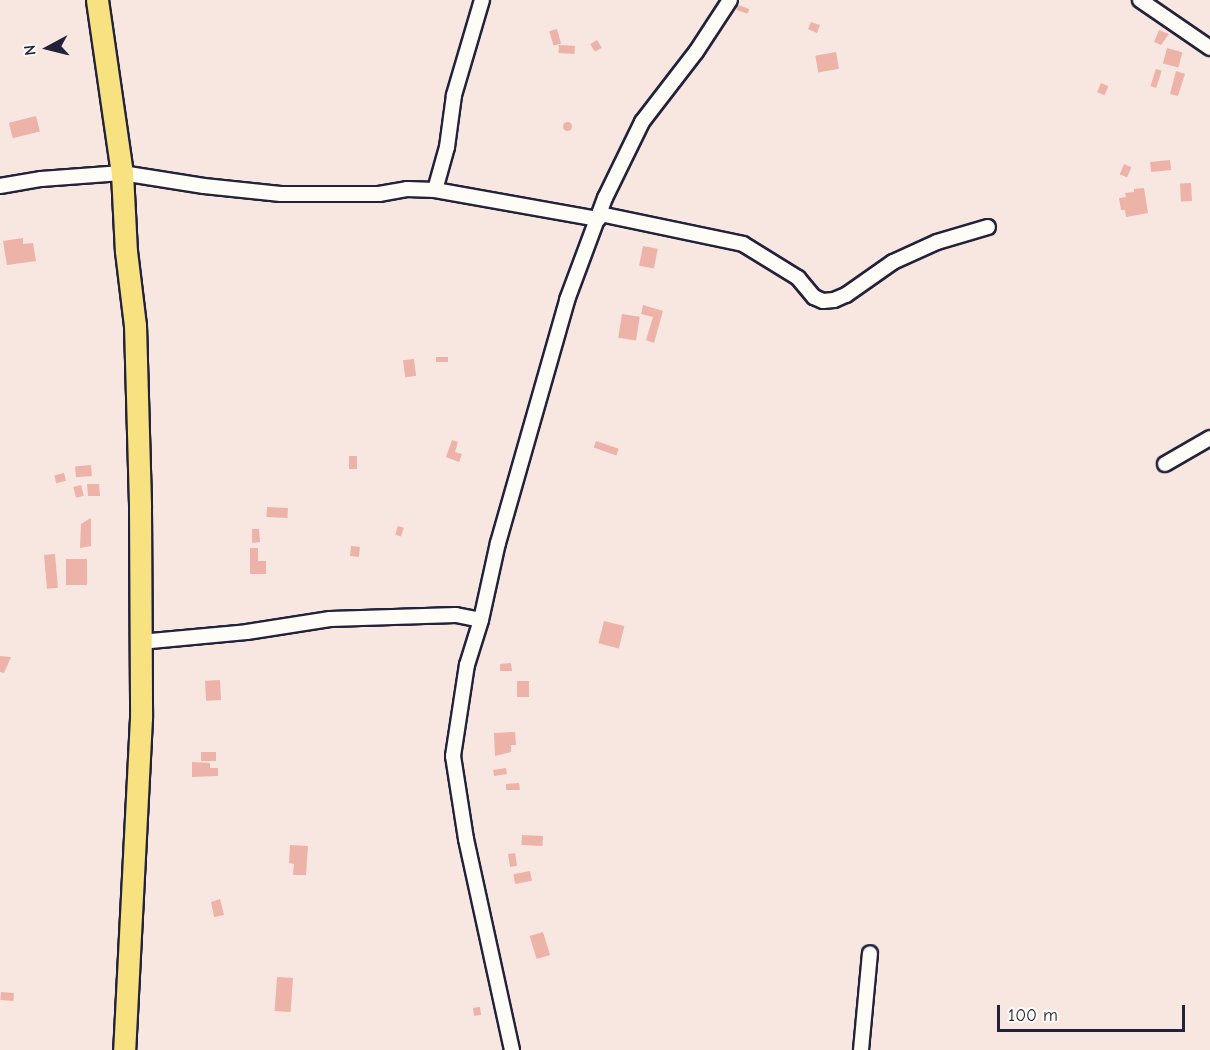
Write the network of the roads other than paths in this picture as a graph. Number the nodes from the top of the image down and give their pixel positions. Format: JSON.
{"nodes":[{"id":1,"x":97,"y":0,"type":"edge"},
{"id":2,"x":482,"y":0,"type":"edge"},
{"id":3,"x":730,"y":0,"type":"edge"},
{"id":4,"x":1140,"y":0,"type":"edge"},
{"id":5,"x":1210,"y":48,"type":"edge"},
{"id":6,"x":122,"y":173,"type":"junction"},
{"id":7,"x":0,"y":186,"type":"edge"},
{"id":8,"x":435,"y":190,"type":"junction"},
{"id":9,"x":599,"y":217,"type":"junction"},
{"id":10,"x":988,"y":227,"type":"dead end"},
{"id":11,"x":1210,"y":438,"type":"edge"},
{"id":12,"x":1165,"y":464,"type":"dead end"},
{"id":13,"x":481,"y":620,"type":"junction"},
{"id":14,"x":140,"y":642,"type":"junction"},
{"id":15,"x":870,"y":953,"type":"dead end"},
{"id":16,"x":124,"y":1050,"type":"edge"},
{"id":17,"x":512,"y":1050,"type":"edge"},
{"id":18,"x":861,"y":1050,"type":"edge"}],
"edges":[{"from":1,"to":6,"type":"highway"},
{"from":2,"to":8,"type":"street"},
{"from":3,"to":9,"type":"street"},
{"from":4,"to":5,"type":"street"},
{"from":6,"to":7,"type":"street"},
{"from":6,"to":8,"type":"street"},
{"from":6,"to":14,"type":"highway"},
{"from":8,"to":9,"type":"street"},
{"from":9,"to":10,"type":"street"},
{"from":9,"to":13,"type":"street"},
{"from":11,"to":12,"type":"street"},
{"from":13,"to":14,"type":"street"},
{"from":13,"to":17,"type":"street"},
{"from":14,"to":16,"type":"highway"},
{"from":15,"to":18,"type":"street"}]}
